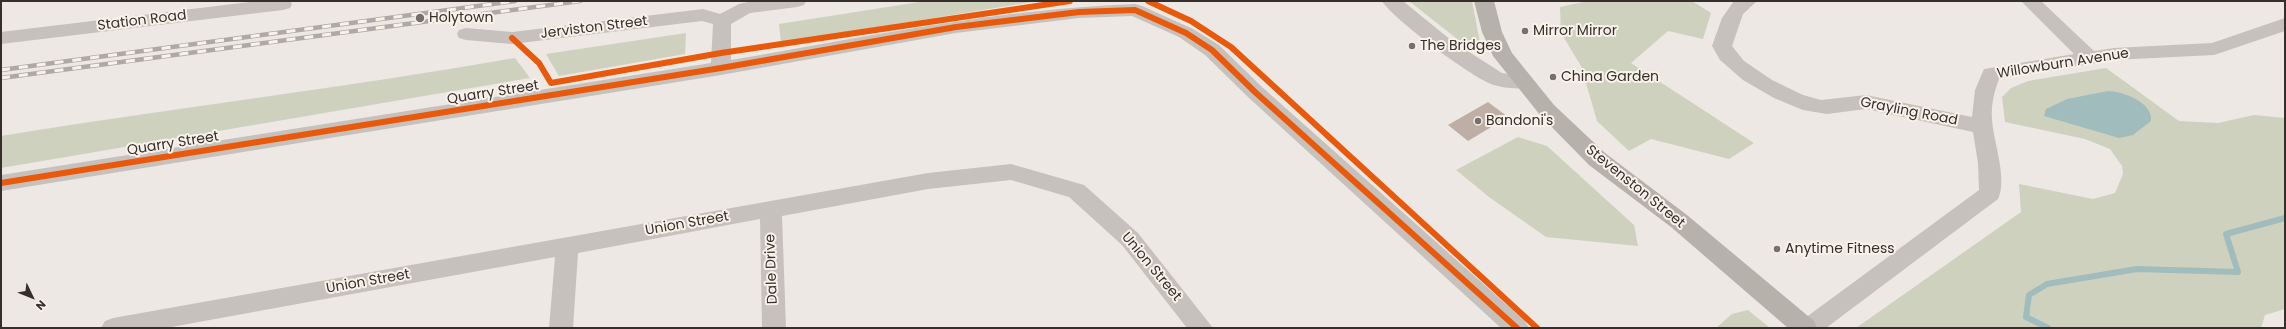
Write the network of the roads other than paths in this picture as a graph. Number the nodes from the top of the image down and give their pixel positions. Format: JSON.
{"nodes":[{"id":1,"x":797,"y":1,"type":"edge"},
{"id":2,"x":1391,"y":1,"type":"edge"},
{"id":3,"x":1484,"y":1,"type":"edge"},
{"id":4,"x":1748,"y":1,"type":"edge"},
{"id":5,"x":2030,"y":1,"type":"edge"},
{"id":6,"x":283,"y":4,"type":"dead end"},
{"id":7,"x":722,"y":21,"type":"junction"},
{"id":8,"x":2285,"y":24,"type":"edge"},
{"id":9,"x":466,"y":34,"type":"dead end"},
{"id":10,"x":1,"y":38,"type":"edge"},
{"id":11,"x":2089,"y":57,"type":"junction"},
{"id":12,"x":721,"y":68,"type":"junction"},
{"id":13,"x":1523,"y":82,"type":"junction"},
{"id":14,"x":1981,"y":126,"type":"junction"},
{"id":15,"x":1,"y":183,"type":"edge"},
{"id":16,"x":771,"y":209,"type":"junction"},
{"id":17,"x":567,"y":246,"type":"junction"},
{"id":18,"x":1196,"y":327,"type":"edge"},
{"id":19,"x":113,"y":328,"type":"edge"},
{"id":20,"x":561,"y":328,"type":"edge"},
{"id":21,"x":774,"y":328,"type":"edge"},
{"id":22,"x":1517,"y":328,"type":"edge"},
{"id":23,"x":1806,"y":328,"type":"edge"},
{"id":24,"x":1809,"y":328,"type":"edge"}],
"edges":[{"from":1,"to":7,"type":"street"},
{"from":2,"to":13,"type":"street"},
{"from":3,"to":13,"type":"main road","name":"Stevenston Street"},
{"from":4,"to":14,"type":"street","name":"Grayling Road"},
{"from":5,"to":11,"type":"street"},
{"from":6,"to":10,"type":"street","name":"Station Road"},
{"from":7,"to":9,"type":"street","name":"Jerviston Street"},
{"from":7,"to":12,"type":"street"},
{"from":8,"to":11,"type":"street","name":"Willowburn Avenue"},
{"from":11,"to":14,"type":"street","name":"Willowburn Avenue"},
{"from":12,"to":15,"type":"street","name":"Quarry Street"},
{"from":12,"to":22,"type":"street","name":"Quarry Street"},
{"from":13,"to":23,"type":"main road","name":"Stevenston Street"},
{"from":14,"to":24,"type":"street","name":"Willowburn Avenue"},
{"from":16,"to":17,"type":"street","name":"Union Street"},
{"from":16,"to":18,"type":"street","name":"Union Street"},
{"from":16,"to":21,"type":"street","name":"Dale Drive"},
{"from":17,"to":19,"type":"street","name":"Union Street"},
{"from":17,"to":20,"type":"street"}]}
